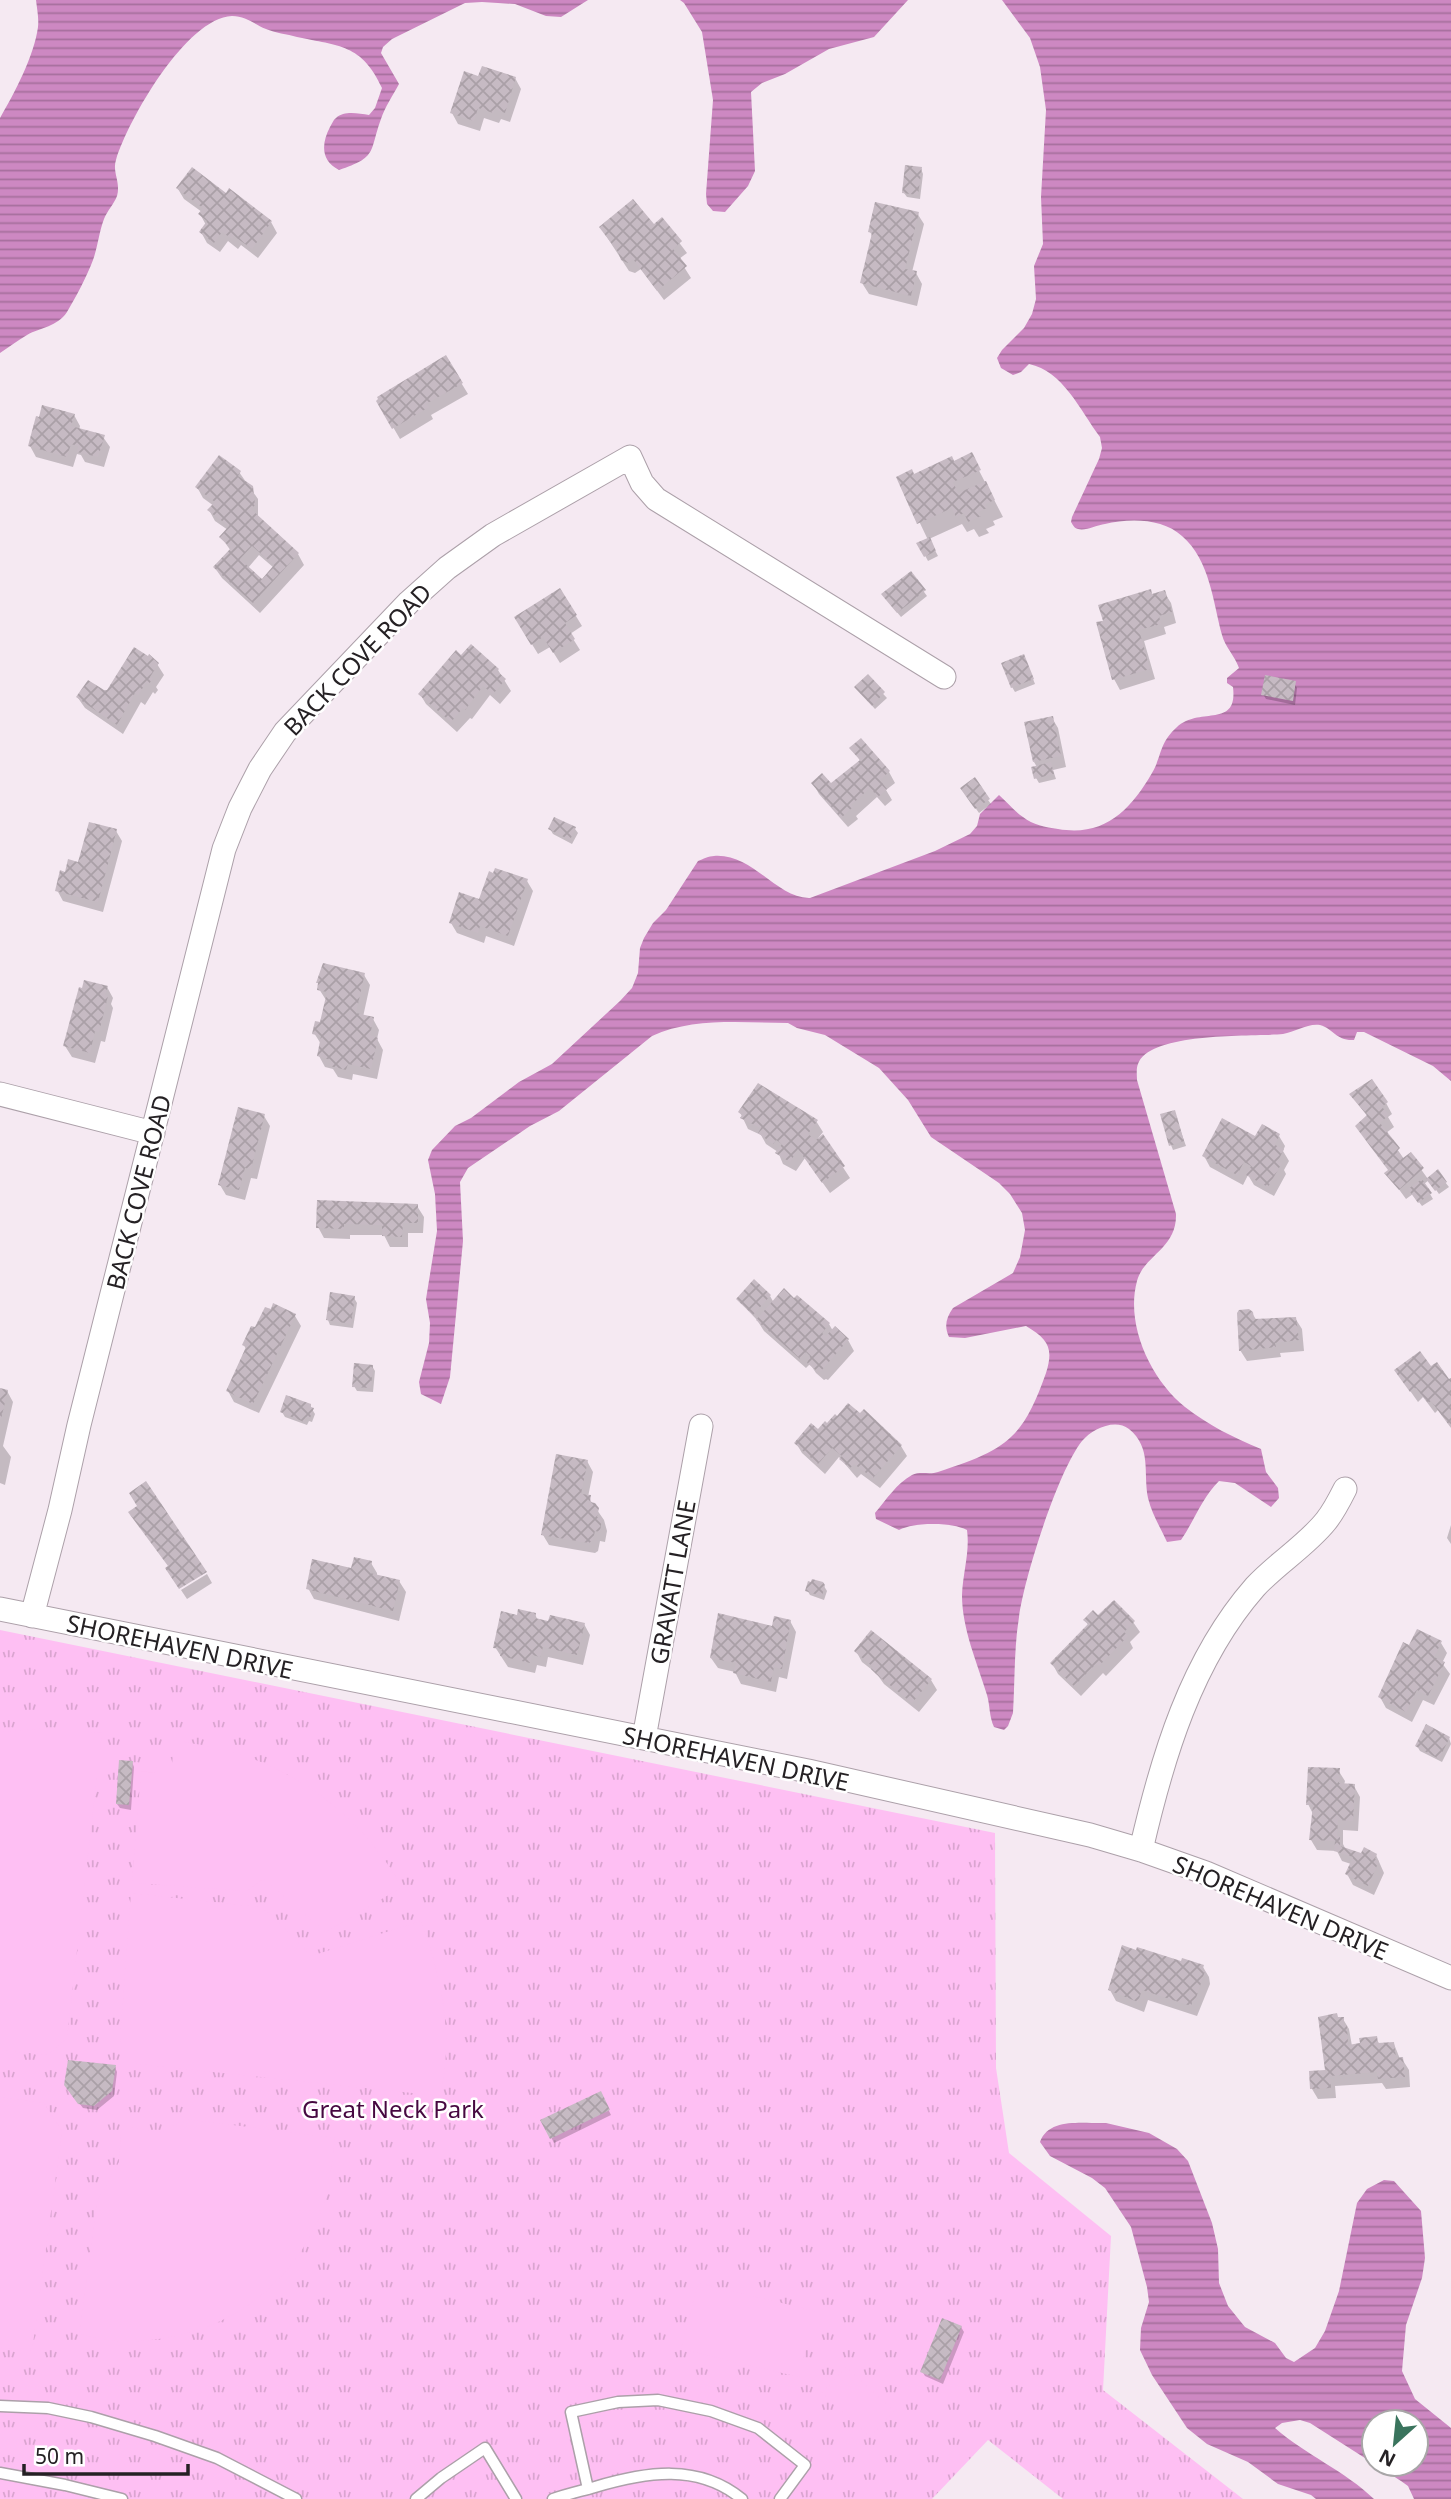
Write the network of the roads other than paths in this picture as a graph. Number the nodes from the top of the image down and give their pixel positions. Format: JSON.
{"nodes":[{"id":1,"x":944,"y":677,"type":"dead end"},
{"id":2,"x":0,"y":1094,"type":"edge"},
{"id":3,"x":153,"y":1133,"type":"junction"},
{"id":4,"x":701,"y":1426,"type":"dead end"},
{"id":5,"x":1345,"y":1489,"type":"dead end"},
{"id":6,"x":0,"y":1609,"type":"edge"},
{"id":7,"x":32,"y":1616,"type":"junction"},
{"id":8,"x":644,"y":1738,"type":"junction"},
{"id":9,"x":1141,"y":1850,"type":"junction"},
{"id":10,"x":1451,"y":1978,"type":"edge"},
{"id":11,"x":0,"y":2406,"type":"edge"},
{"id":12,"x":0,"y":2473,"type":"edge"},
{"id":13,"x":588,"y":2489,"type":"junction"},
{"id":14,"x":122,"y":2499,"type":"edge"},
{"id":15,"x":296,"y":2499,"type":"edge"},
{"id":16,"x":416,"y":2499,"type":"edge"},
{"id":17,"x":516,"y":2499,"type":"edge"},
{"id":18,"x":553,"y":2499,"type":"edge"},
{"id":19,"x":742,"y":2499,"type":"edge"},
{"id":20,"x":780,"y":2499,"type":"edge"}],
"edges":[{"from":1,"to":3,"type":"street","name":"BACK COVE ROAD"},
{"from":2,"to":3,"type":"street"},
{"from":3,"to":7,"type":"street","name":"BACK COVE ROAD"},
{"from":4,"to":8,"type":"street","name":"GRAVATT LANE"},
{"from":5,"to":9,"type":"street"},
{"from":6,"to":7,"type":"street","name":"SHOREHAVEN DRIVE"},
{"from":7,"to":8,"type":"street","name":"SHOREHAVEN DRIVE"},
{"from":8,"to":9,"type":"street","name":"SHOREHAVEN DRIVE"},
{"from":9,"to":10,"type":"street","name":"SHOREHAVEN DRIVE"},
{"from":11,"to":15,"type":"lane"},
{"from":12,"to":14,"type":"lane"},
{"from":13,"to":18,"type":"lane"},
{"from":13,"to":19,"type":"lane"},
{"from":13,"to":20,"type":"lane"},
{"from":16,"to":17,"type":"lane"}]}
